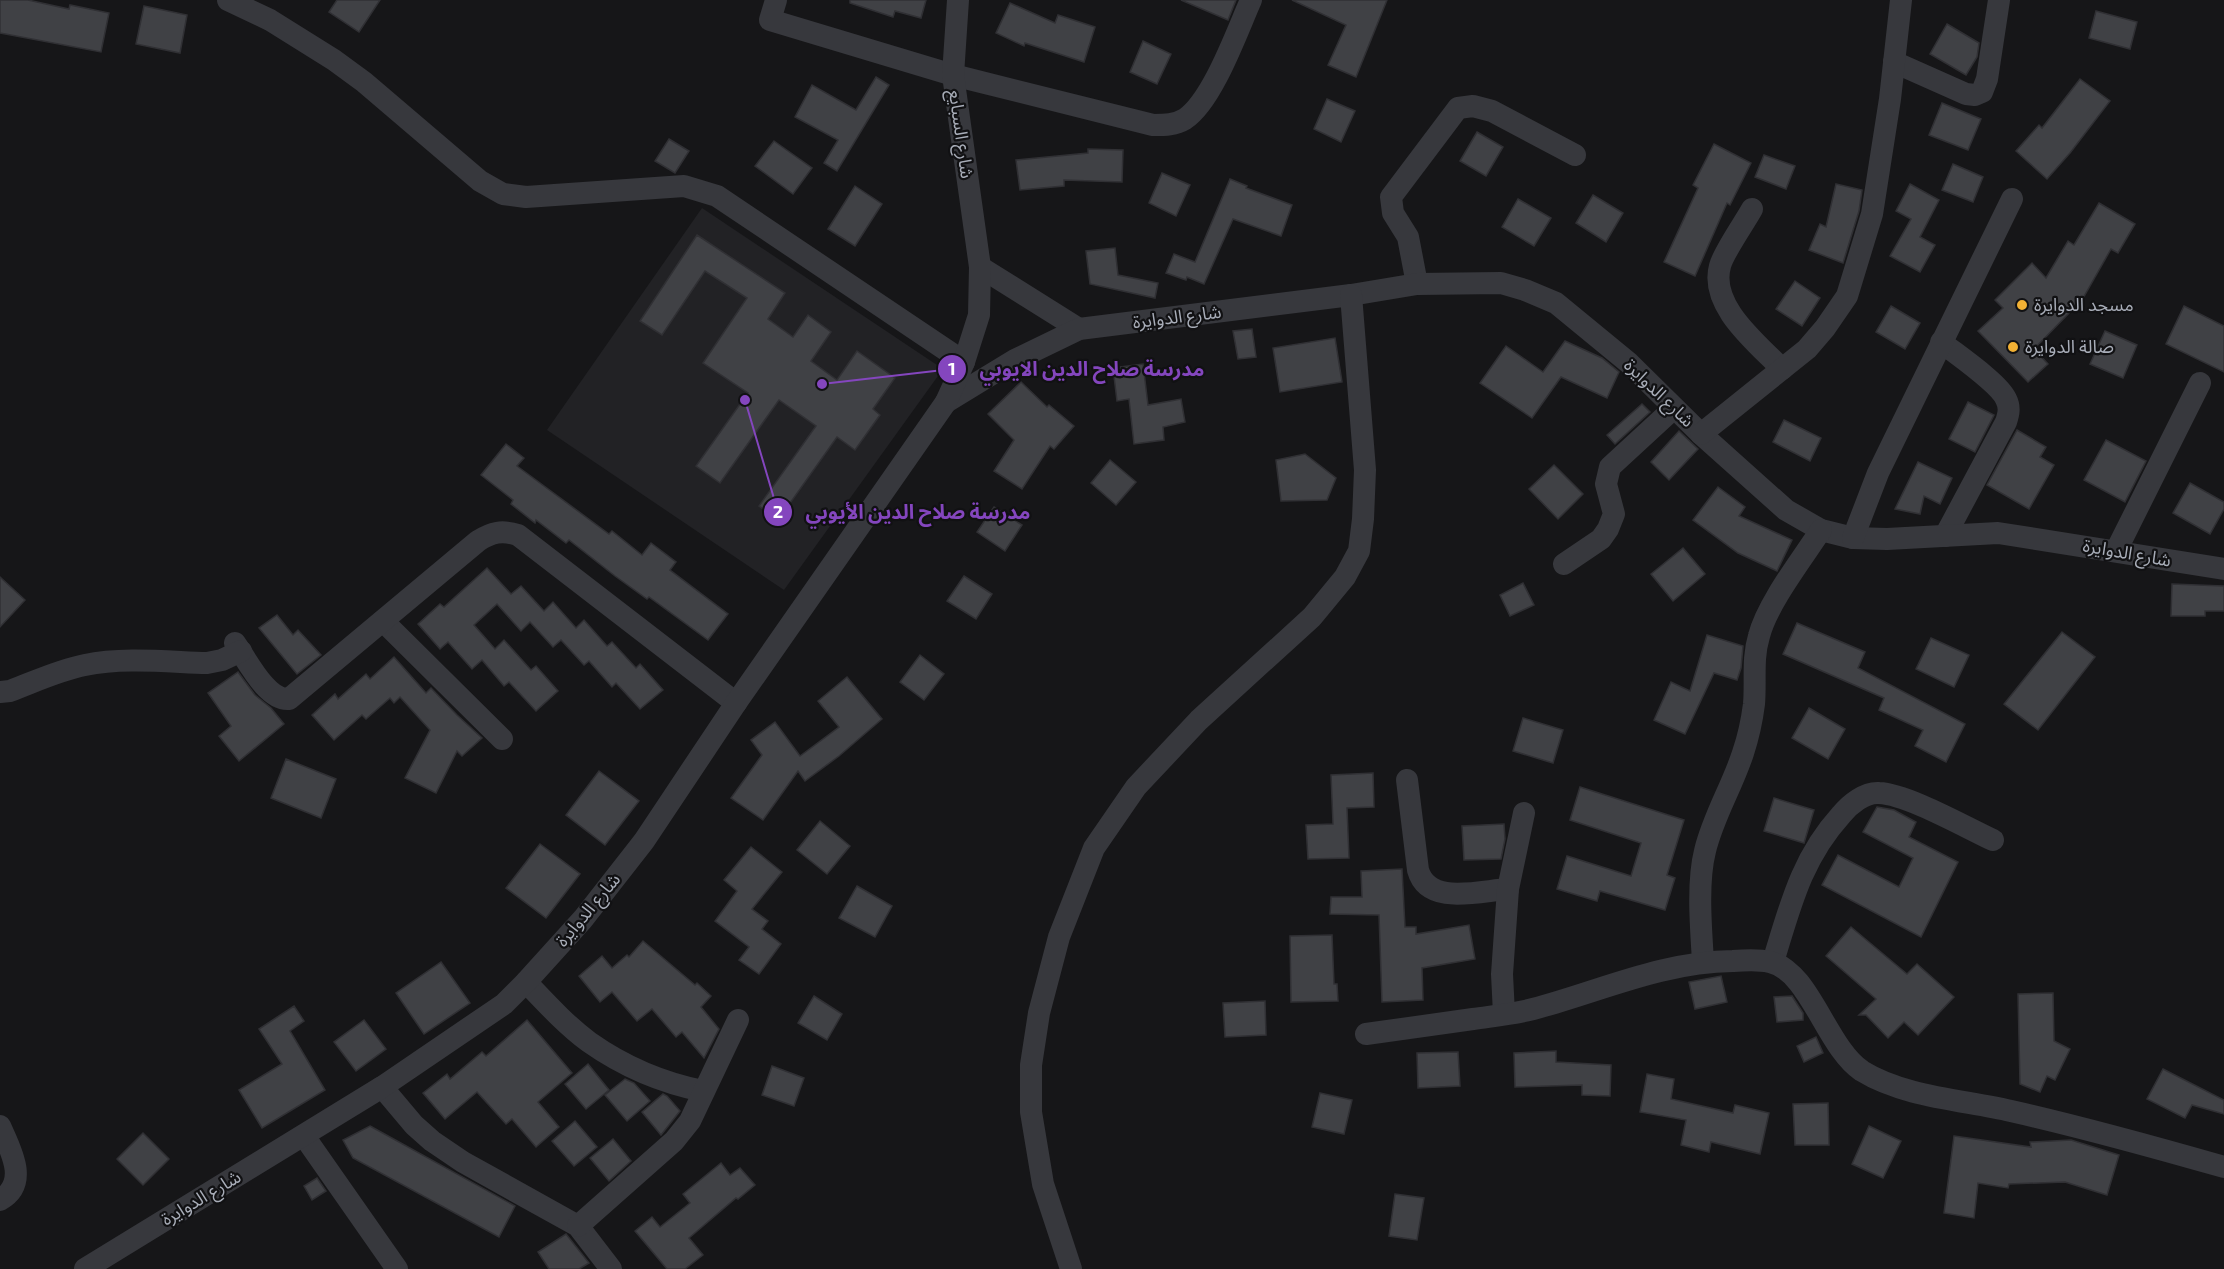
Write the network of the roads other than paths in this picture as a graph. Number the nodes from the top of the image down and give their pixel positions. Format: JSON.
{"nodes":[{"id":1,"x":228,"y":0,"type":"edge"},
{"id":2,"x":776,"y":0,"type":"edge"},
{"id":3,"x":958,"y":0,"type":"edge"},
{"id":4,"x":1251,"y":0,"type":"edge"},
{"id":5,"x":1901,"y":0,"type":"edge"},
{"id":6,"x":1999,"y":0,"type":"edge"},
{"id":7,"x":1894,"y":62,"type":"junction"},
{"id":8,"x":953,"y":75,"type":"junction"},
{"id":9,"x":1575,"y":155,"type":"dead end"},
{"id":10,"x":2012,"y":199,"type":"dead end"},
{"id":11,"x":1752,"y":209,"type":"dead end"},
{"id":12,"x":980,"y":267,"type":"junction"},
{"id":13,"x":1417,"y":284,"type":"junction"},
{"id":14,"x":1351,"y":295,"type":"junction"},
{"id":15,"x":1079,"y":329,"type":"junction"},
{"id":16,"x":1941,"y":342,"type":"junction"},
{"id":17,"x":964,"y":362,"type":"junction"},
{"id":18,"x":1782,"y":369,"type":"junction"},
{"id":19,"x":2200,"y":383,"type":"dead end"},
{"id":20,"x":946,"y":402,"type":"junction"},
{"id":21,"x":1674,"y":408,"type":"junction"},
{"id":22,"x":1701,"y":434,"type":"junction"},
{"id":23,"x":1821,"y":530,"type":"junction"},
{"id":24,"x":1945,"y":536,"type":"junction"},
{"id":25,"x":1853,"y":538,"type":"junction"},
{"id":26,"x":2116,"y":550,"type":"junction"},
{"id":27,"x":1564,"y":564,"type":"dead end"},
{"id":28,"x":2224,"y":569,"type":"edge"},
{"id":29,"x":383,"y":621,"type":"junction"},
{"id":30,"x":0,"y":692,"type":"edge"},
{"id":31,"x":736,"y":703,"type":"junction"},
{"id":32,"x":502,"y":740,"type":"dead end"},
{"id":33,"x":1407,"y":780,"type":"dead end"},
{"id":34,"x":1524,"y":813,"type":"dead end"},
{"id":35,"x":1993,"y":840,"type":"dead end"},
{"id":36,"x":1508,"y":889,"type":"junction"},
{"id":37,"x":1703,"y":961,"type":"junction"},
{"id":38,"x":1773,"y":963,"type":"junction"},
{"id":39,"x":526,"y":982,"type":"junction"},
{"id":40,"x":1504,"y":1014,"type":"junction"},
{"id":41,"x":738,"y":1020,"type":"dead end"},
{"id":42,"x":1366,"y":1034,"type":"dead end"},
{"id":43,"x":382,"y":1087,"type":"junction"},
{"id":44,"x":703,"y":1091,"type":"junction"},
{"id":45,"x":0,"y":1126,"type":"edge"},
{"id":46,"x":304,"y":1136,"type":"junction"},
{"id":47,"x":2224,"y":1167,"type":"edge"},
{"id":48,"x":0,"y":1200,"type":"edge"},
{"id":49,"x":578,"y":1226,"type":"junction"},
{"id":50,"x":85,"y":1269,"type":"edge"},
{"id":51,"x":397,"y":1269,"type":"edge"},
{"id":52,"x":611,"y":1269,"type":"edge"},
{"id":53,"x":1071,"y":1269,"type":"edge"}],
"edges":[{"from":1,"to":17,"type":"street"},
{"from":2,"to":8,"type":"street"},
{"from":3,"to":8,"type":"street","name":"شارع السبايع"},
{"from":4,"to":8,"type":"street"},
{"from":5,"to":7,"type":"street"},
{"from":6,"to":7,"type":"street"},
{"from":7,"to":18,"type":"street"},
{"from":8,"to":12,"type":"street","name":"شارع السبايع"},
{"from":9,"to":13,"type":"street"},
{"from":10,"to":16,"type":"street"},
{"from":11,"to":18,"type":"street"},
{"from":12,"to":15,"type":"street"},
{"from":12,"to":17,"type":"street","name":"شارع السبايع"},
{"from":13,"to":14,"type":"street","name":"شارع الدوايرة"},
{"from":13,"to":21,"type":"street","name":"شارع الدوايرة"},
{"from":14,"to":15,"type":"street","name":"شارع الدوايرة"},
{"from":14,"to":53,"type":"street"},
{"from":15,"to":20,"type":"street","name":"شارع الدوايرة"},
{"from":16,"to":24,"type":"street"},
{"from":16,"to":25,"type":"street"},
{"from":17,"to":20,"type":"street","name":"شارع السبايع"},
{"from":18,"to":22,"type":"street"},
{"from":19,"to":26,"type":"street"},
{"from":20,"to":31,"type":"street","name":"شارع الدوايرة"},
{"from":21,"to":22,"type":"street","name":"شارع الدوايرة"},
{"from":21,"to":27,"type":"street"},
{"from":22,"to":23,"type":"street","name":"شارع الدوايرة"},
{"from":23,"to":25,"type":"street","name":"شارع الدوايرة"},
{"from":23,"to":37,"type":"street"},
{"from":24,"to":25,"type":"street","name":"شارع الدوايرة"},
{"from":24,"to":26,"type":"street","name":"شارع الدوايرة"},
{"from":26,"to":28,"type":"street","name":"شارع الدوايرة"},
{"from":29,"to":30,"type":"street"},
{"from":29,"to":31,"type":"street"},
{"from":29,"to":32,"type":"street"},
{"from":31,"to":39,"type":"street","name":"شارع الدوايرة"},
{"from":33,"to":36,"type":"street"},
{"from":34,"to":36,"type":"street"},
{"from":35,"to":38,"type":"street"},
{"from":36,"to":40,"type":"street"},
{"from":37,"to":38,"type":"street"},
{"from":37,"to":40,"type":"street"},
{"from":38,"to":47,"type":"street"},
{"from":39,"to":43,"type":"street","name":"شارع الدوايرة"},
{"from":39,"to":44,"type":"street"},
{"from":40,"to":42,"type":"street"},
{"from":41,"to":44,"type":"street"},
{"from":43,"to":46,"type":"street","name":"شارع الدوايرة"},
{"from":43,"to":49,"type":"street"},
{"from":44,"to":49,"type":"street"},
{"from":45,"to":48,"type":"street"},
{"from":46,"to":50,"type":"street","name":"شارع الدوايرة"},
{"from":46,"to":51,"type":"street"},
{"from":49,"to":52,"type":"street"}]}
